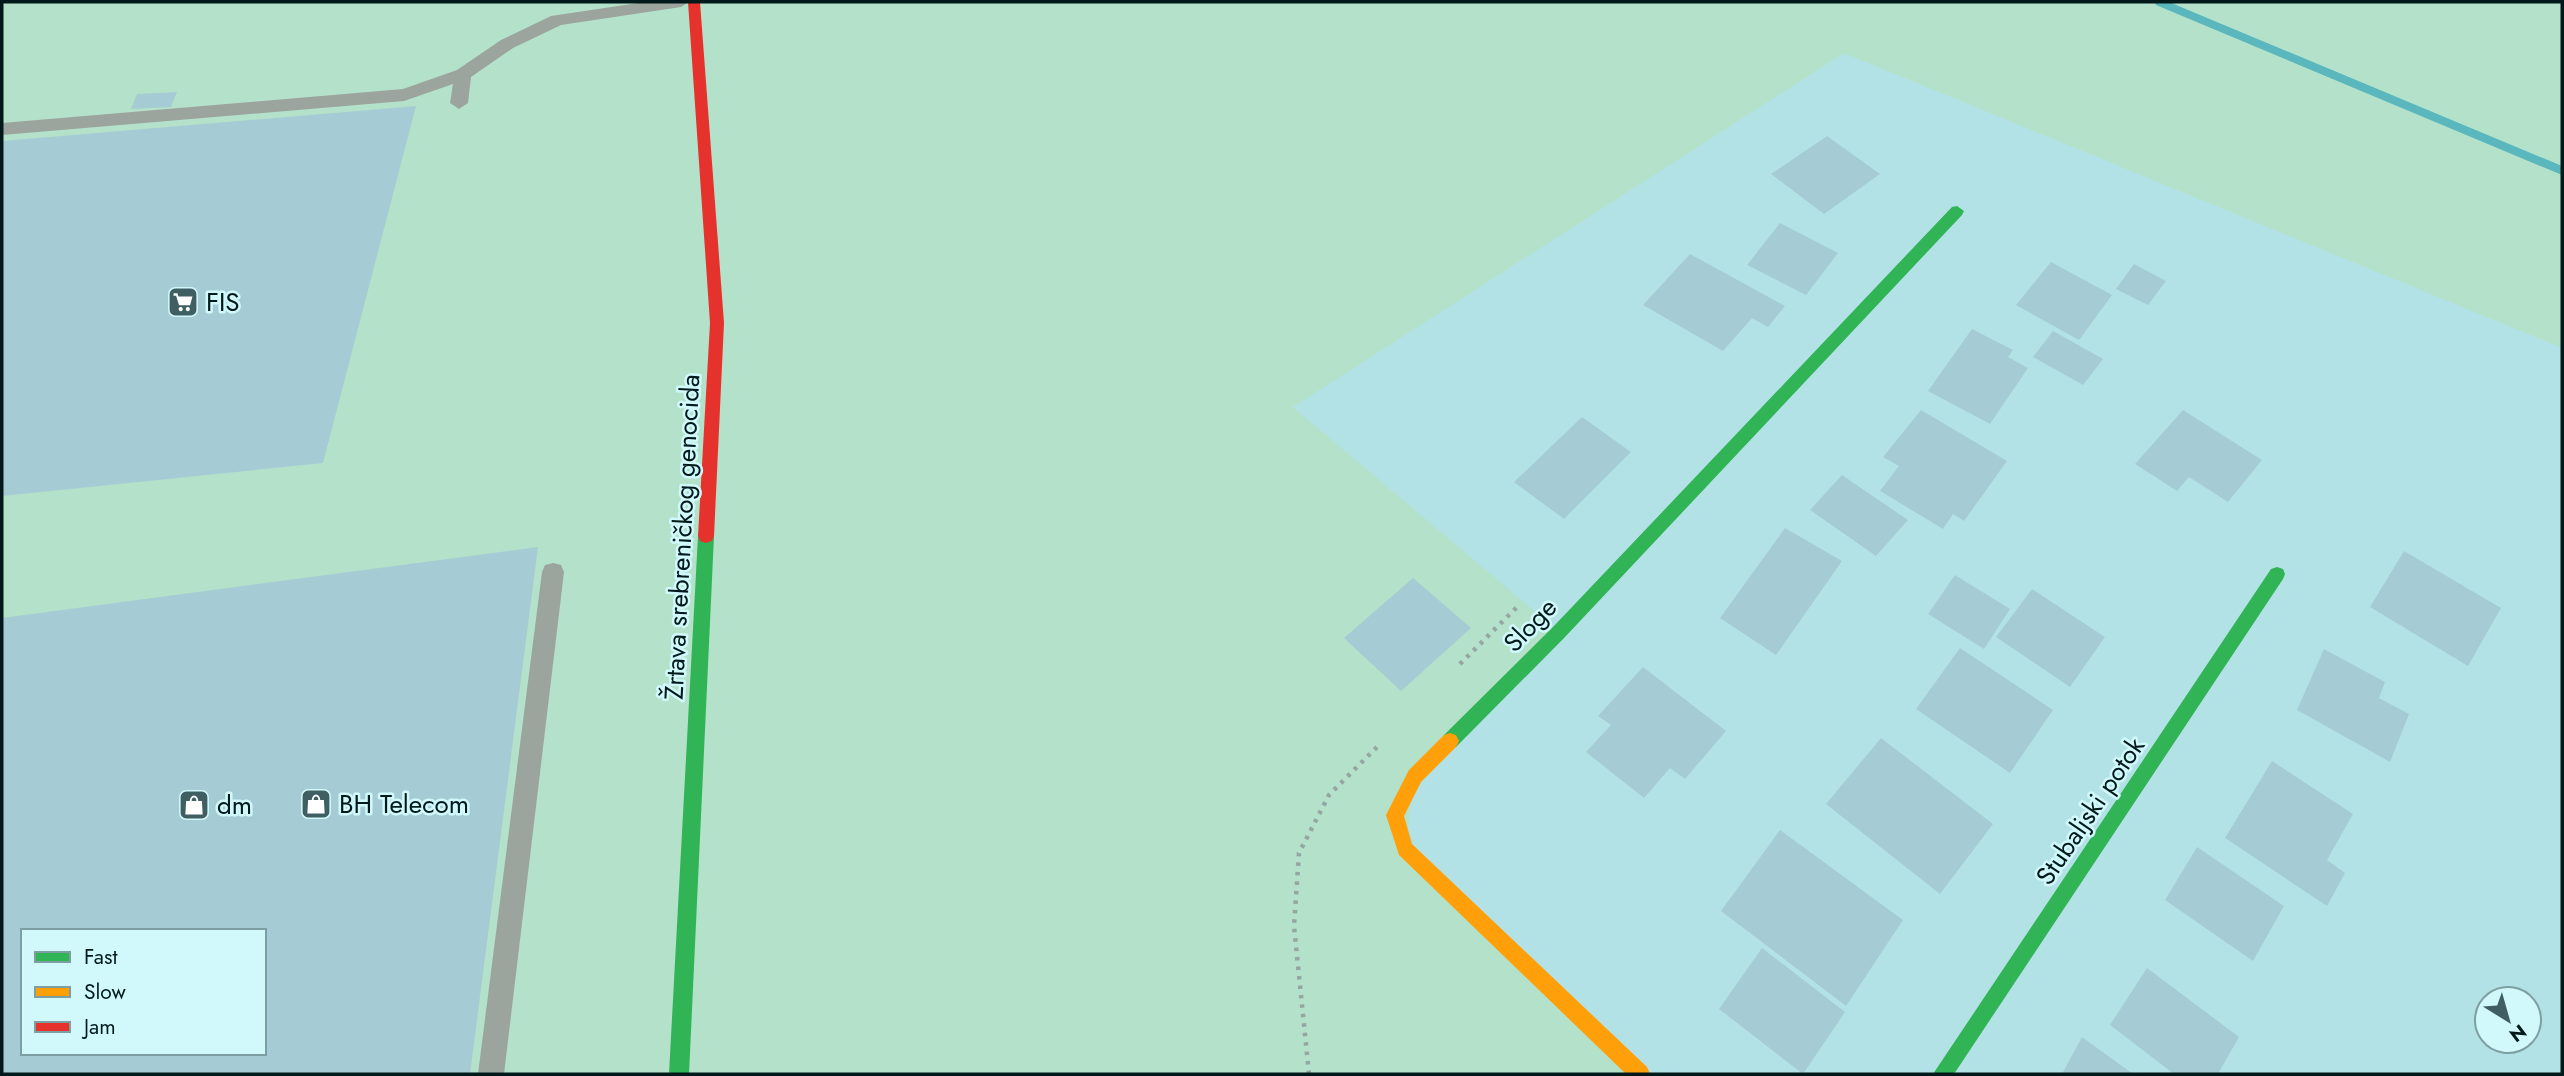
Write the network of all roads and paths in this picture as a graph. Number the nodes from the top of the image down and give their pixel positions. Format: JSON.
{"nodes":[{"id":1,"x":681,"y":2,"type":"edge"},
{"id":2,"x":694,"y":2,"type":"edge"},
{"id":3,"x":463,"y":74,"type":"junction"},
{"id":4,"x":459,"y":103,"type":"dead end"},
{"id":5,"x":2,"y":129,"type":"edge"},
{"id":6,"x":1957,"y":211,"type":"dead end"},
{"id":7,"x":553,"y":572,"type":"dead end"},
{"id":8,"x":2277,"y":574,"type":"dead end"},
{"id":9,"x":491,"y":1074,"type":"edge"},
{"id":10,"x":679,"y":1074,"type":"edge"},
{"id":11,"x":1640,"y":1074,"type":"edge"},
{"id":12,"x":1943,"y":1074,"type":"edge"}],
"edges":[{"from":1,"to":3,"type":"lane"},
{"from":2,"to":10,"type":"street","name":"Žrtava srebreničkog genocida"},
{"from":3,"to":4,"type":"lane"},
{"from":3,"to":5,"type":"lane"},
{"from":6,"to":11,"type":"street","name":"Sloge"},
{"from":7,"to":9,"type":"lane"},
{"from":8,"to":12,"type":"street","name":"Stubaljski potok"}]}
